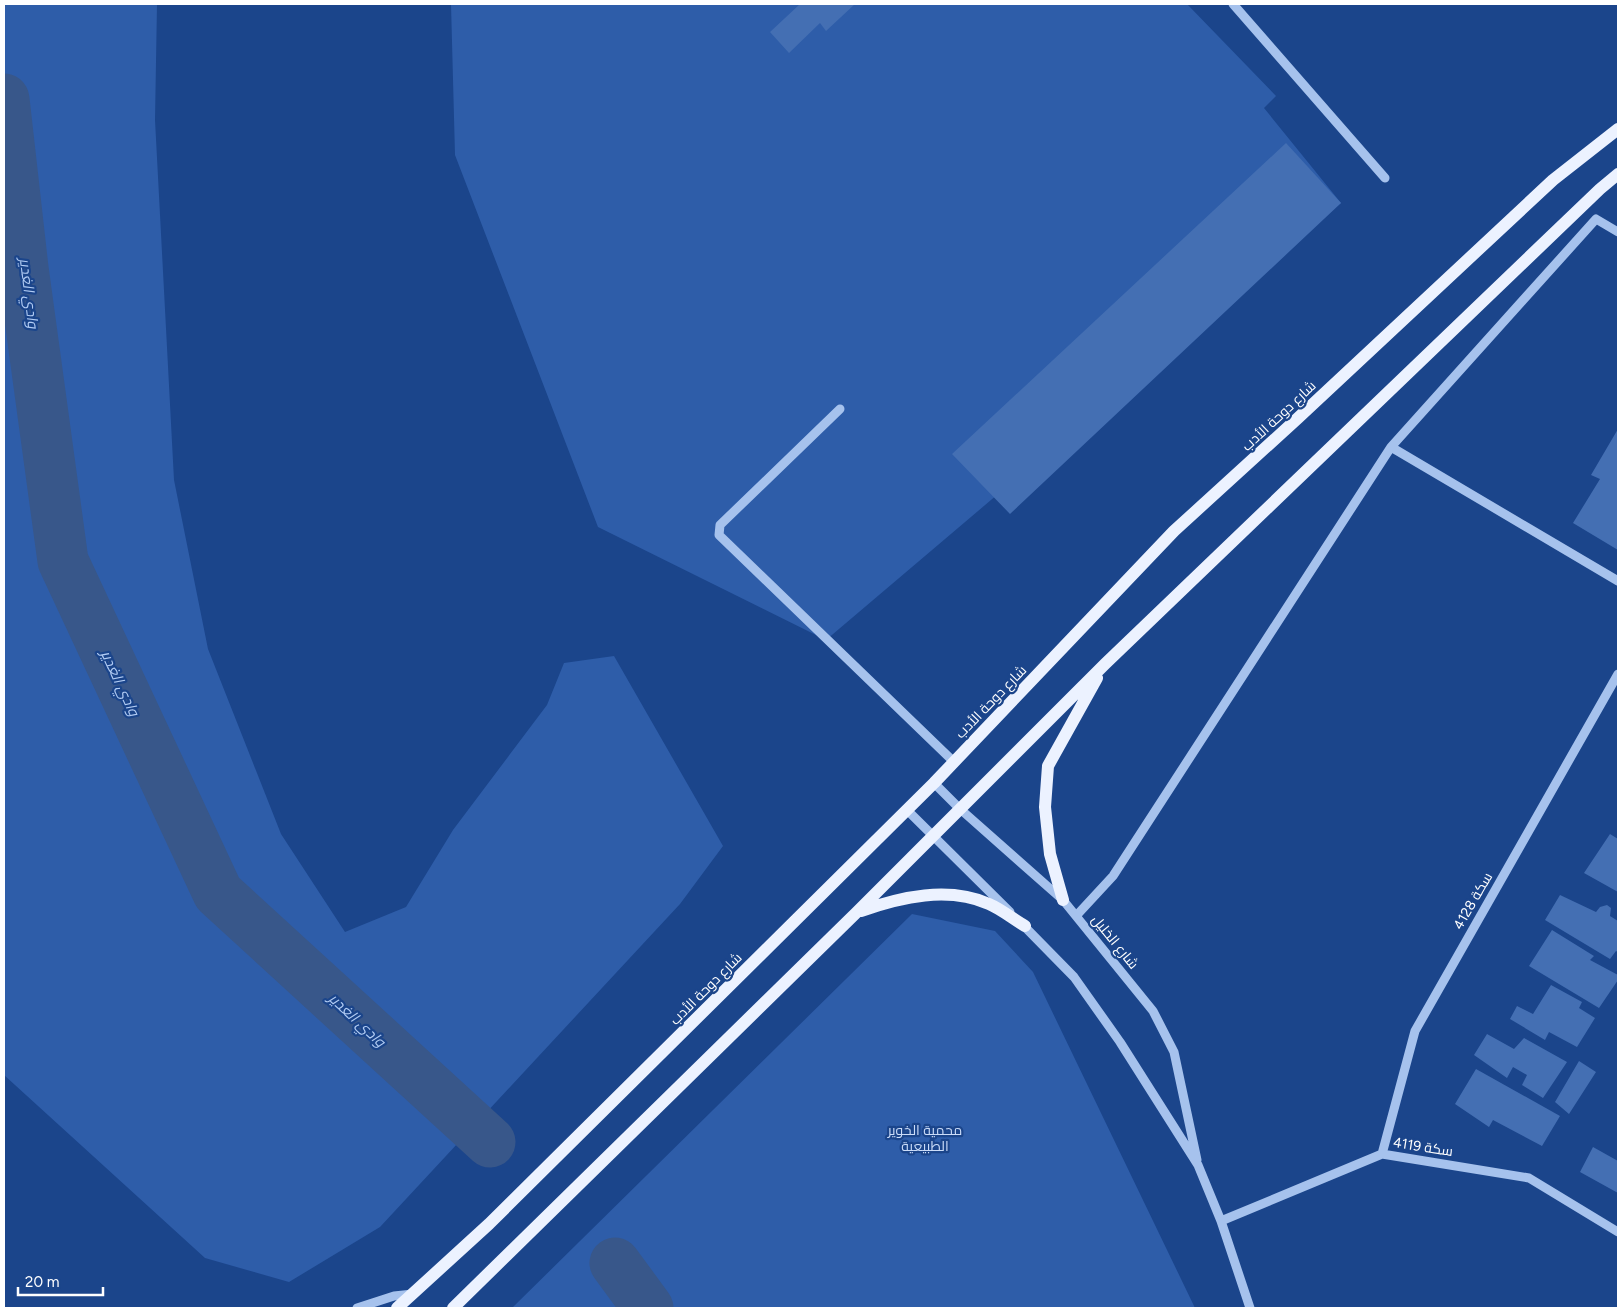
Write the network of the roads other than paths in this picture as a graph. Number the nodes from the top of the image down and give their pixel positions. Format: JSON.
{"nodes":[{"id":1,"x":1233,"y":4,"type":"edge"},
{"id":2,"x":1618,"y":129,"type":"edge"},
{"id":3,"x":1618,"y":174,"type":"edge"},
{"id":4,"x":1385,"y":178,"type":"dead end"},
{"id":5,"x":1618,"y":232,"type":"edge"},
{"id":6,"x":840,"y":409,"type":"dead end"},
{"id":7,"x":1391,"y":447,"type":"junction"},
{"id":8,"x":1618,"y":581,"type":"edge"},
{"id":9,"x":1106,"y":664,"type":"junction"},
{"id":10,"x":1618,"y":674,"type":"edge"},
{"id":11,"x":954,"y":762,"type":"junction"},
{"id":12,"x":934,"y":783,"type":"junction"},
{"id":13,"x":959,"y":808,"type":"junction"},
{"id":14,"x":907,"y":810,"type":"junction"},
{"id":15,"x":933,"y":835,"type":"junction"},
{"id":16,"x":1063,"y":900,"type":"junction"},
{"id":17,"x":856,"y":913,"type":"junction"},
{"id":18,"x":1076,"y":916,"type":"junction"},
{"id":19,"x":1025,"y":926,"type":"junction"},
{"id":20,"x":1382,"y":1154,"type":"junction"},
{"id":21,"x":1198,"y":1165,"type":"junction"},
{"id":22,"x":1222,"y":1221,"type":"junction"},
{"id":23,"x":1618,"y":1232,"type":"edge"},
{"id":24,"x":413,"y":1294,"type":"junction"},
{"id":25,"x":357,"y":1308,"type":"edge"},
{"id":26,"x":397,"y":1308,"type":"edge"},
{"id":27,"x":453,"y":1308,"type":"edge"},
{"id":28,"x":1250,"y":1308,"type":"edge"}],
"edges":[{"from":1,"to":4,"type":"street"},
{"from":2,"to":11,"type":"main road","name":"شارع دوحة الأدب"},
{"from":3,"to":9,"type":"main road"},
{"from":5,"to":7,"type":"street"},
{"from":6,"to":11,"type":"street"},
{"from":7,"to":8,"type":"street"},
{"from":7,"to":18,"type":"street"},
{"from":9,"to":13,"type":"main road"},
{"from":9,"to":16,"type":"main road"},
{"from":10,"to":20,"type":"street","name":"سكة 4128"},
{"from":11,"to":12,"type":"main road","name":"شارع دوحة الأدب"},
{"from":12,"to":13,"type":"street","name":"شارع الخليل"},
{"from":12,"to":14,"type":"main road","name":"شارع دوحة الأدب"},
{"from":13,"to":15,"type":"main road"},
{"from":13,"to":16,"type":"street","name":"شارع الخليل"},
{"from":14,"to":15,"type":"street","name":"شارع الخليل"},
{"from":14,"to":24,"type":"main road","name":"شارع دوحة الأدب"},
{"from":15,"to":17,"type":"main road"},
{"from":15,"to":19,"type":"street","name":"شارع الخليل"},
{"from":16,"to":18,"type":"street","name":"شارع الخليل"},
{"from":17,"to":19,"type":"main road"},
{"from":17,"to":27,"type":"main road"},
{"from":18,"to":21,"type":"street","name":"شارع الخليل"},
{"from":19,"to":21,"type":"street","name":"شارع الخليل"},
{"from":20,"to":22,"type":"street","name":"سكة 4119"},
{"from":20,"to":23,"type":"street","name":"سكة 4119"},
{"from":21,"to":22,"type":"street","name":"شارع الخليل"},
{"from":22,"to":28,"type":"street","name":"شارع الخليل"},
{"from":24,"to":25,"type":"street"},
{"from":24,"to":26,"type":"main road","name":"شارع دوحة الأدب"}]}
